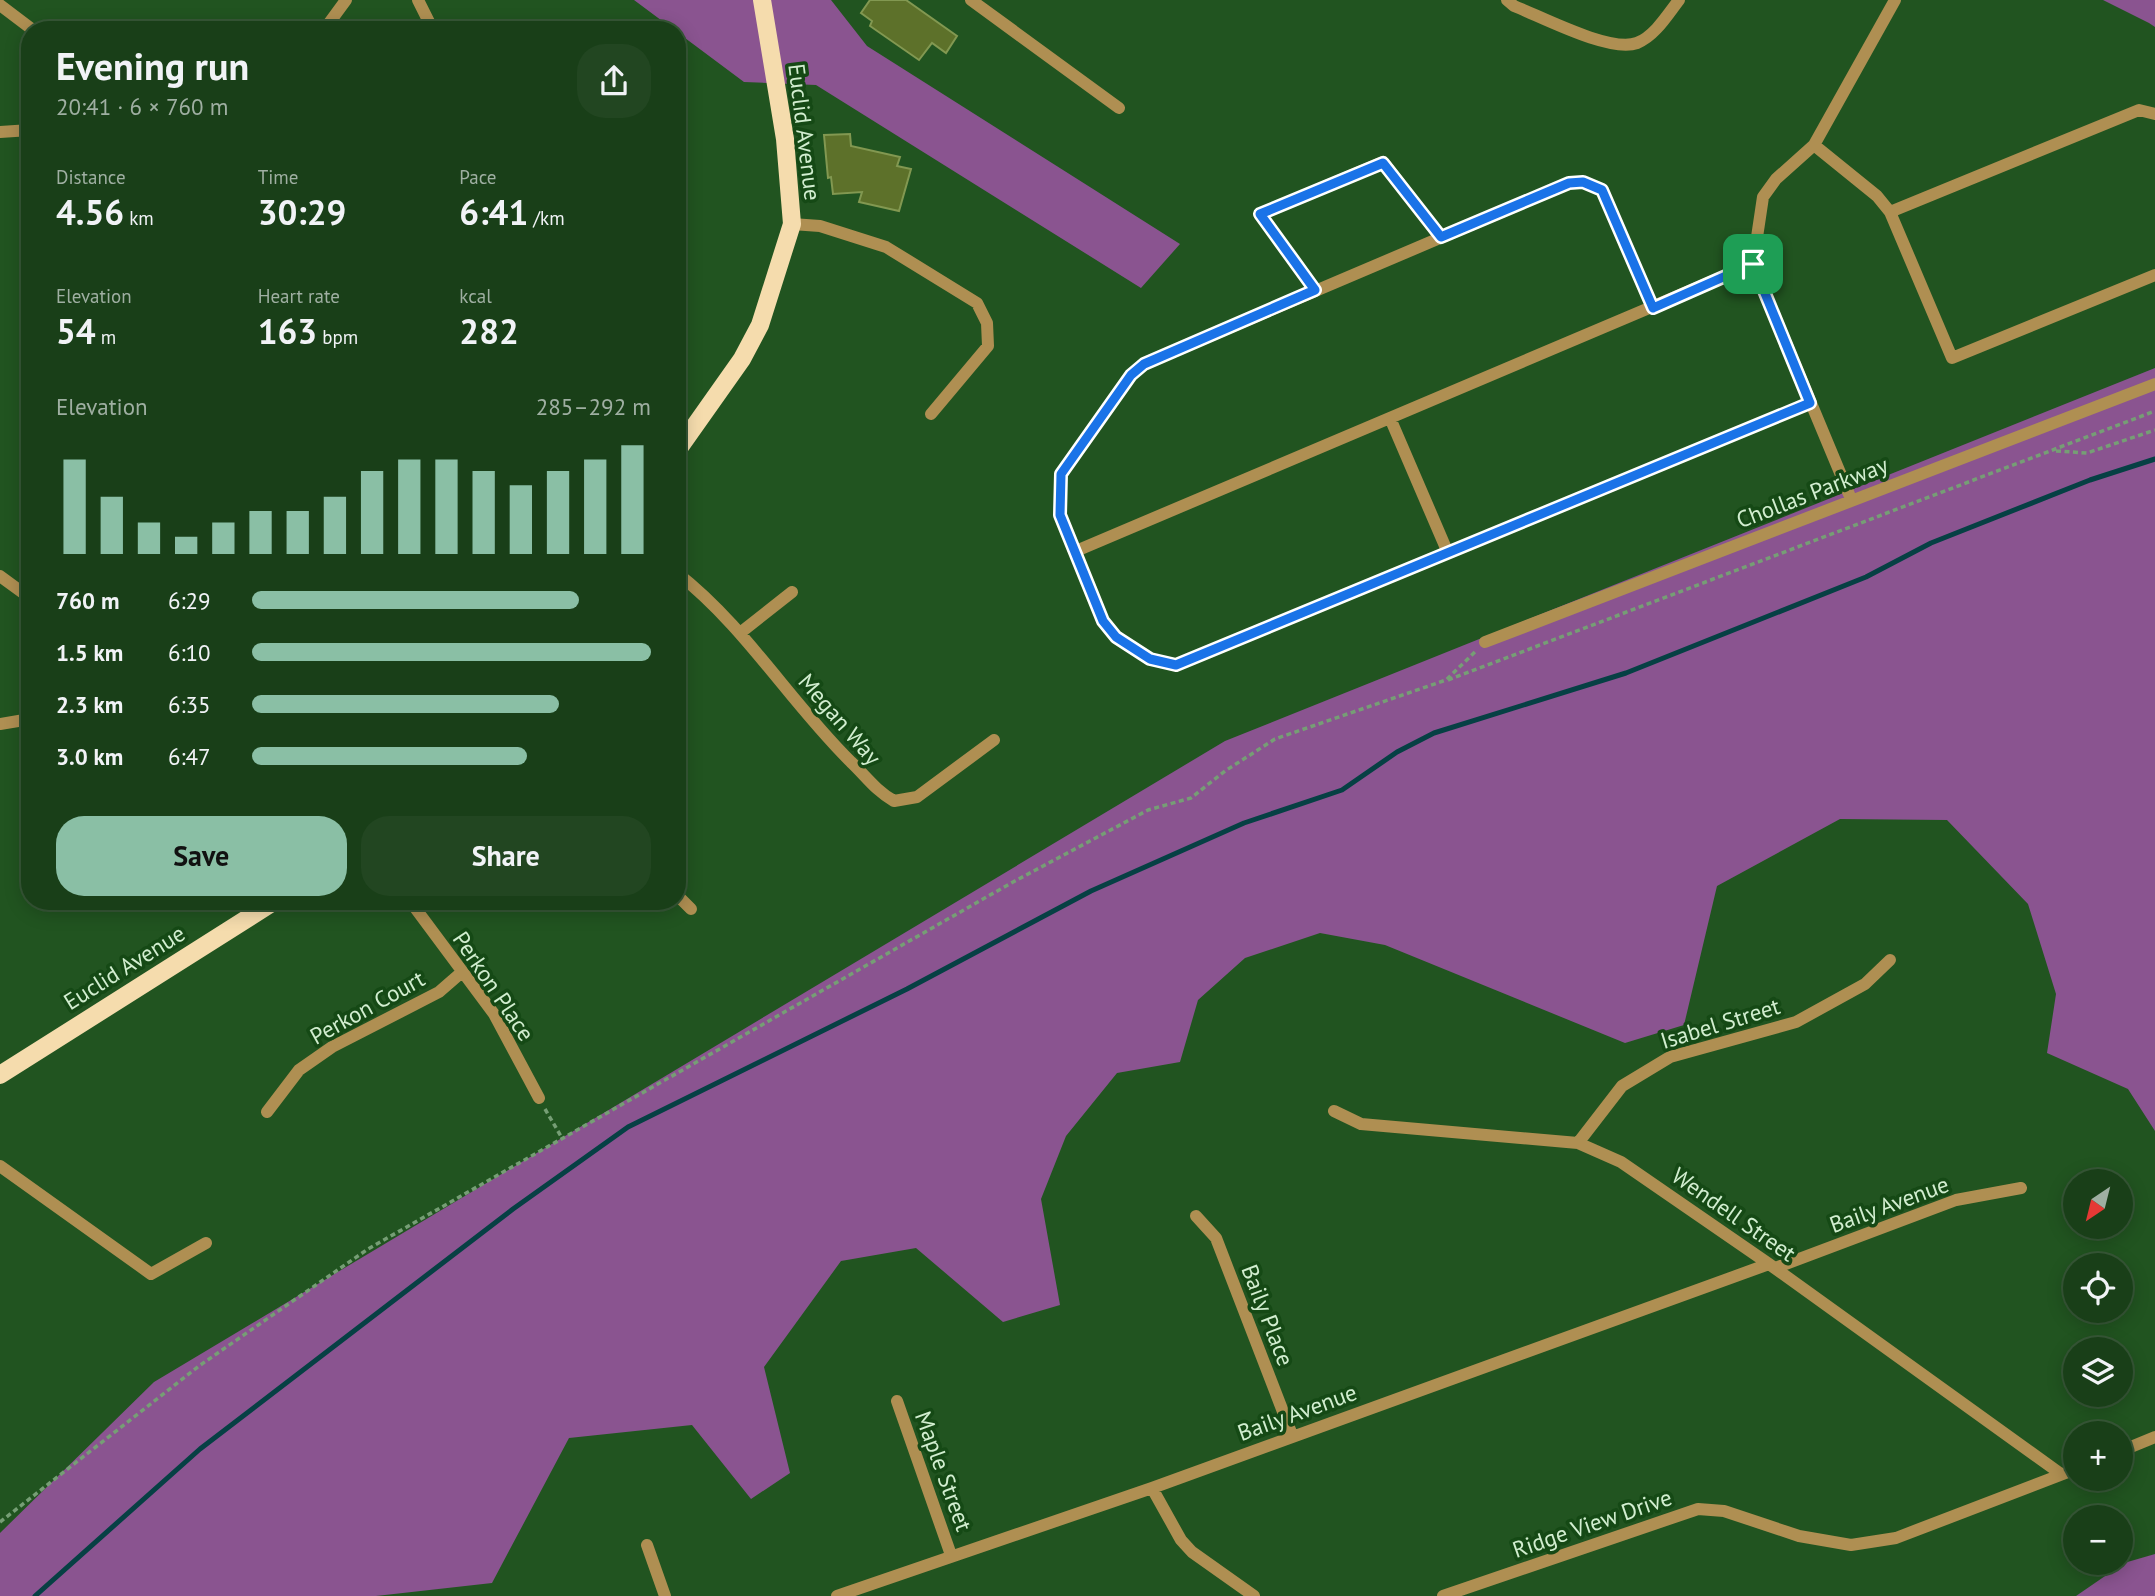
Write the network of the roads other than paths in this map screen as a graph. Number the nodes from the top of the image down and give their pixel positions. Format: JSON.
{"nodes":[{"id":1,"x":346,"y":0,"type":"edge"},
{"id":2,"x":418,"y":0,"type":"edge"},
{"id":3,"x":762,"y":0,"type":"edge"},
{"id":4,"x":971,"y":0,"type":"edge"},
{"id":5,"x":1507,"y":0,"type":"edge"},
{"id":6,"x":1679,"y":0,"type":"edge"},
{"id":7,"x":1895,"y":0,"type":"edge"},
{"id":8,"x":0,"y":5,"type":"edge"},
{"id":9,"x":21,"y":21,"type":"edge"},
{"id":10,"x":331,"y":21,"type":"edge"},
{"id":11,"x":428,"y":21,"type":"edge"},
{"id":12,"x":1119,"y":108,"type":"dead end"},
{"id":13,"x":2155,"y":114,"type":"edge"},
{"id":14,"x":21,"y":131,"type":"edge"},
{"id":15,"x":0,"y":132,"type":"edge"},
{"id":16,"x":1814,"y":145,"type":"junction"},
{"id":17,"x":1890,"y":212,"type":"junction"},
{"id":18,"x":792,"y":224,"type":"junction"},
{"id":19,"x":1441,"y":237,"type":"junction"},
{"id":20,"x":1753,"y":264,"type":"junction"},
{"id":21,"x":2155,"y":275,"type":"edge"},
{"id":22,"x":1315,"y":290,"type":"junction"},
{"id":23,"x":1653,"y":308,"type":"junction"},
{"id":24,"x":2155,"y":384,"type":"edge"},
{"id":25,"x":1810,"y":403,"type":"junction"},
{"id":26,"x":931,"y":414,"type":"dead end"},
{"id":27,"x":1390,"y":418,"type":"junction"},
{"id":28,"x":686,"y":438,"type":"edge"},
{"id":29,"x":1851,"y":499,"type":"junction"},
{"id":30,"x":1076,"y":551,"type":"junction"},
{"id":31,"x":1448,"y":553,"type":"junction"},
{"id":32,"x":0,"y":576,"type":"edge"},
{"id":33,"x":686,"y":582,"type":"edge"},
{"id":34,"x":21,"y":591,"type":"edge"},
{"id":35,"x":792,"y":592,"type":"dead end"},
{"id":36,"x":740,"y":633,"type":"junction"},
{"id":37,"x":1485,"y":642,"type":"road end"},
{"id":38,"x":21,"y":720,"type":"edge"},
{"id":39,"x":0,"y":724,"type":"edge"},
{"id":40,"x":995,"y":740,"type":"dead end"},
{"id":41,"x":686,"y":904,"type":"edge"},
{"id":42,"x":691,"y":909,"type":"dead end"},
{"id":43,"x":261,"y":910,"type":"edge"},
{"id":44,"x":417,"y":910,"type":"edge"},
{"id":45,"x":1890,"y":960,"type":"dead end"},
{"id":46,"x":463,"y":972,"type":"junction"},
{"id":47,"x":0,"y":1075,"type":"edge"},
{"id":48,"x":539,"y":1098,"type":"road end"},
{"id":49,"x":1334,"y":1111,"type":"dead end"},
{"id":50,"x":267,"y":1112,"type":"dead end"},
{"id":51,"x":1578,"y":1143,"type":"junction"},
{"id":52,"x":0,"y":1166,"type":"edge"},
{"id":53,"x":2021,"y":1188,"type":"dead end"},
{"id":54,"x":1196,"y":1216,"type":"dead end"},
{"id":55,"x":206,"y":1243,"type":"dead end"},
{"id":56,"x":1772,"y":1266,"type":"junction"},
{"id":57,"x":897,"y":1401,"type":"dead end"},
{"id":58,"x":1292,"y":1435,"type":"junction"},
{"id":59,"x":2155,"y":1437,"type":"edge"},
{"id":60,"x":2133,"y":1446,"type":"edge"},
{"id":61,"x":2061,"y":1475,"type":"joint"},
{"id":62,"x":1153,"y":1488,"type":"junction"},
{"id":63,"x":647,"y":1545,"type":"dead end"},
{"id":64,"x":951,"y":1555,"type":"junction"},
{"id":65,"x":665,"y":1596,"type":"edge"},
{"id":66,"x":837,"y":1596,"type":"edge"},
{"id":67,"x":1254,"y":1596,"type":"edge"},
{"id":68,"x":1443,"y":1596,"type":"edge"}],
"edges":[{"from":1,"to":10,"type":"street"},
{"from":2,"to":11,"type":"street"},
{"from":3,"to":18,"type":"main road","name":"Euclid Avenue"},
{"from":4,"to":12,"type":"street"},
{"from":5,"to":6,"type":"street"},
{"from":7,"to":16,"type":"street"},
{"from":8,"to":9,"type":"street"},
{"from":13,"to":17,"type":"street"},
{"from":14,"to":15,"type":"street"},
{"from":16,"to":17,"type":"street"},
{"from":16,"to":20,"type":"street"},
{"from":17,"to":21,"type":"street"},
{"from":18,"to":26,"type":"street"},
{"from":18,"to":28,"type":"main road","name":"Euclid Avenue"},
{"from":19,"to":22,"type":"street"},
{"from":19,"to":22,"type":"street"},
{"from":19,"to":23,"type":"street"},
{"from":20,"to":23,"type":"street"},
{"from":20,"to":25,"type":"street"},
{"from":22,"to":30,"type":"street"},
{"from":23,"to":27,"type":"street"},
{"from":24,"to":29,"type":"street","name":"Chollas Parkway"},
{"from":25,"to":29,"type":"street"},
{"from":25,"to":31,"type":"street"},
{"from":27,"to":30,"type":"street"},
{"from":27,"to":31,"type":"street"},
{"from":29,"to":37,"type":"street","name":"Chollas Parkway"},
{"from":30,"to":31,"type":"street"},
{"from":32,"to":34,"type":"street"},
{"from":33,"to":36,"type":"street","name":"Megan Way"},
{"from":35,"to":36,"type":"street"},
{"from":36,"to":40,"type":"street","name":"Megan Way"},
{"from":38,"to":39,"type":"street"},
{"from":41,"to":42,"type":"street"},
{"from":43,"to":47,"type":"main road","name":"Euclid Avenue"},
{"from":44,"to":46,"type":"street","name":"Perkon Place"},
{"from":45,"to":51,"type":"street","name":"Isabel Street"},
{"from":46,"to":48,"type":"street","name":"Perkon Place"},
{"from":46,"to":50,"type":"street","name":"Perkon Court"},
{"from":49,"to":51,"type":"street","name":"Wendell Street"},
{"from":51,"to":56,"type":"street","name":"Wendell Street"},
{"from":52,"to":55,"type":"street"},
{"from":53,"to":56,"type":"street","name":"Baily Avenue"},
{"from":54,"to":58,"type":"street","name":"Baily Place"},
{"from":56,"to":58,"type":"street","name":"Baily Avenue"},
{"from":56,"to":61,"type":"street","name":"Wendell Street"},
{"from":57,"to":64,"type":"street","name":"Maple Street"},
{"from":58,"to":62,"type":"street","name":"Baily Avenue"},
{"from":59,"to":60,"type":"street"},
{"from":61,"to":68,"type":"street","name":"Ridge View Drive"},
{"from":62,"to":64,"type":"street","name":"Baily Avenue"},
{"from":62,"to":67,"type":"street"},
{"from":63,"to":65,"type":"street"},
{"from":64,"to":66,"type":"street","name":"Baily Avenue"}]}
